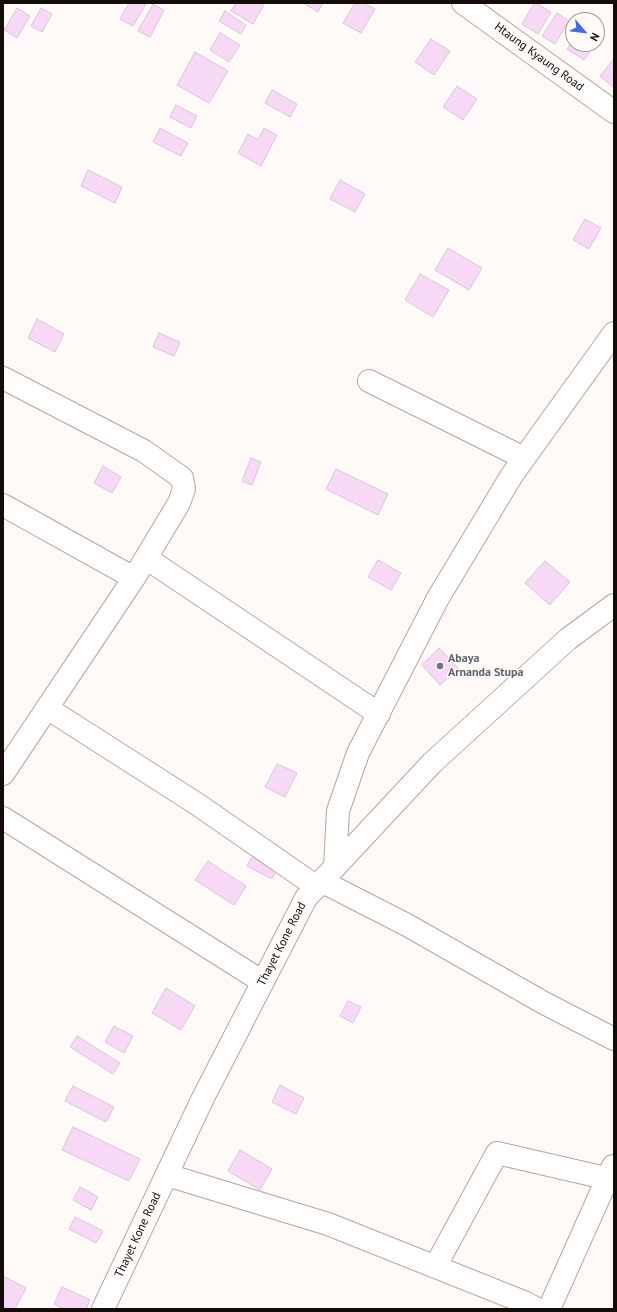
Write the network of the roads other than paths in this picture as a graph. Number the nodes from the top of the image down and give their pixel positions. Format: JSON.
{"nodes":[{"id":1,"x":463,"y":3,"type":"edge"},
{"id":2,"x":614,"y":112,"type":"edge"},
{"id":3,"x":614,"y":333,"type":"edge"},
{"id":4,"x":3,"y":378,"type":"edge"},
{"id":5,"x":369,"y":382,"type":"dead end"},
{"id":6,"x":524,"y":458,"type":"junction"},
{"id":7,"x":3,"y":505,"type":"edge"},
{"id":8,"x":146,"y":558,"type":"junction"},
{"id":9,"x":134,"y":578,"type":"junction"},
{"id":10,"x":614,"y":605,"type":"edge"},
{"id":11,"x":47,"y":708,"type":"junction"},
{"id":12,"x":379,"y":714,"type":"junction"},
{"id":13,"x":3,"y":774,"type":"edge"},
{"id":14,"x":3,"y":818,"type":"edge"},
{"id":15,"x":324,"y":878,"type":"junction"},
{"id":16,"x":263,"y":982,"type":"junction"},
{"id":17,"x":614,"y":1039,"type":"edge"},
{"id":18,"x":612,"y":1174,"type":"edge"},
{"id":19,"x":167,"y":1175,"type":"junction"},
{"id":20,"x":435,"y":1267,"type":"junction"},
{"id":21,"x":103,"y":1309,"type":"edge"},
{"id":22,"x":537,"y":1309,"type":"edge"},
{"id":23,"x":549,"y":1309,"type":"edge"}],
"edges":[{"from":1,"to":2,"type":"street","name":"Htaung Kyaung Road"},
{"from":3,"to":6,"type":"street"},
{"from":4,"to":8,"type":"street"},
{"from":5,"to":6,"type":"street"},
{"from":6,"to":12,"type":"street"},
{"from":7,"to":9,"type":"street"},
{"from":8,"to":9,"type":"street"},
{"from":8,"to":12,"type":"street"},
{"from":9,"to":11,"type":"street"},
{"from":10,"to":15,"type":"street","name":"Thayet Kone Road"},
{"from":11,"to":13,"type":"street"},
{"from":11,"to":15,"type":"street"},
{"from":12,"to":15,"type":"street"},
{"from":14,"to":16,"type":"street"},
{"from":15,"to":16,"type":"street","name":"Thayet Kone Road"},
{"from":15,"to":17,"type":"street"},
{"from":16,"to":19,"type":"street","name":"Thayet Kone Road"},
{"from":18,"to":20,"type":"street"},
{"from":18,"to":23,"type":"street"},
{"from":19,"to":20,"type":"street"},
{"from":19,"to":21,"type":"street","name":"Thayet Kone Road"},
{"from":20,"to":22,"type":"street"}]}
